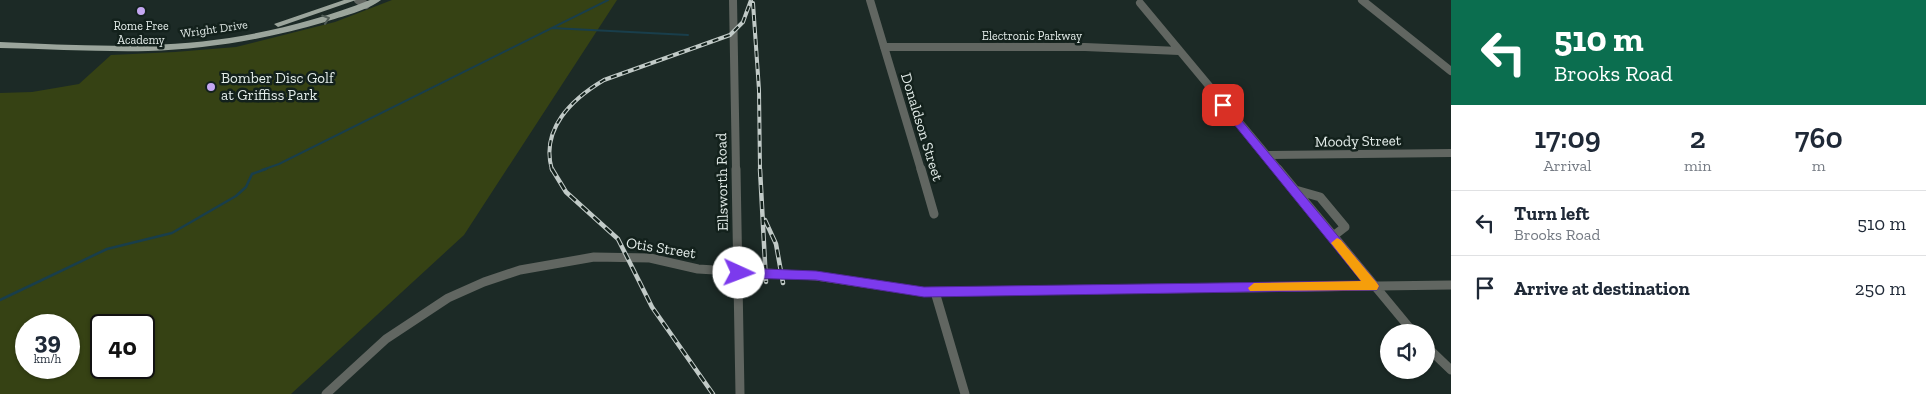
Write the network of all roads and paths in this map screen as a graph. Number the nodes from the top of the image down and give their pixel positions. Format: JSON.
{"nodes":[{"id":1,"x":352,"y":0,"type":"edge"},
{"id":2,"x":377,"y":0,"type":"edge"},
{"id":3,"x":733,"y":0,"type":"edge"},
{"id":4,"x":870,"y":0,"type":"edge"},
{"id":5,"x":1362,"y":0,"type":"edge"},
{"id":6,"x":362,"y":2,"type":"edge"},
{"id":7,"x":1140,"y":3,"type":"dead end"},
{"id":8,"x":0,"y":39,"type":"edge"},
{"id":9,"x":0,"y":45,"type":"edge"},
{"id":10,"x":884,"y":48,"type":"junction"},
{"id":11,"x":1179,"y":51,"type":"junction"},
{"id":12,"x":1451,"y":71,"type":"edge"},
{"id":13,"x":1451,"y":153,"type":"edge"},
{"id":14,"x":1265,"y":155,"type":"junction"},
{"id":15,"x":1292,"y":189,"type":"junction"},
{"id":16,"x":934,"y":214,"type":"dead end"},
{"id":17,"x":1332,"y":237,"type":"junction"},
{"id":18,"x":739,"y":273,"type":"junction"},
{"id":19,"x":1451,"y":285,"type":"edge"},
{"id":20,"x":1372,"y":286,"type":"junction"},
{"id":21,"x":935,"y":292,"type":"junction"},
{"id":22,"x":1406,"y":324,"type":"edge"},
{"id":23,"x":1435,"y":355,"type":"edge"},
{"id":24,"x":1451,"y":370,"type":"edge"},
{"id":25,"x":326,"y":394,"type":"edge"},
{"id":26,"x":740,"y":394,"type":"edge"},
{"id":27,"x":965,"y":394,"type":"edge"}],
"edges":[{"from":1,"to":8,"type":"main road","name":"Wright Drive"},
{"from":2,"to":6,"type":"main road","name":"Wright Drive"},
{"from":3,"to":18,"type":"street","name":"Ellsworth Road"},
{"from":4,"to":10,"type":"street","name":"Donaldson Street"},
{"from":5,"to":12,"type":"street"},
{"from":9,"to":6,"type":"main road","name":"Wright Drive","one_way":true},
{"from":7,"to":11,"type":"street"},
{"from":10,"to":11,"type":"street","name":"Electronic Parkway"},
{"from":10,"to":16,"type":"street","name":"Donaldson Street"},
{"from":11,"to":14,"type":"street"},
{"from":13,"to":14,"type":"street","name":"Moody Street"},
{"from":14,"to":15,"type":"street"},
{"from":15,"to":17,"type":"street"},
{"from":15,"to":17,"type":"street"},
{"from":17,"to":20,"type":"street"},
{"from":18,"to":21,"type":"street","name":"Otis Street"},
{"from":18,"to":25,"type":"street","name":"Otis Street"},
{"from":18,"to":26,"type":"street","name":"Ellsworth Road"},
{"from":19,"to":20,"type":"street","name":"Otis Street"},
{"from":20,"to":21,"type":"street","name":"Otis Street"},
{"from":20,"to":22,"type":"street"},
{"from":21,"to":27,"type":"street"},
{"from":23,"to":24,"type":"street"}]}
